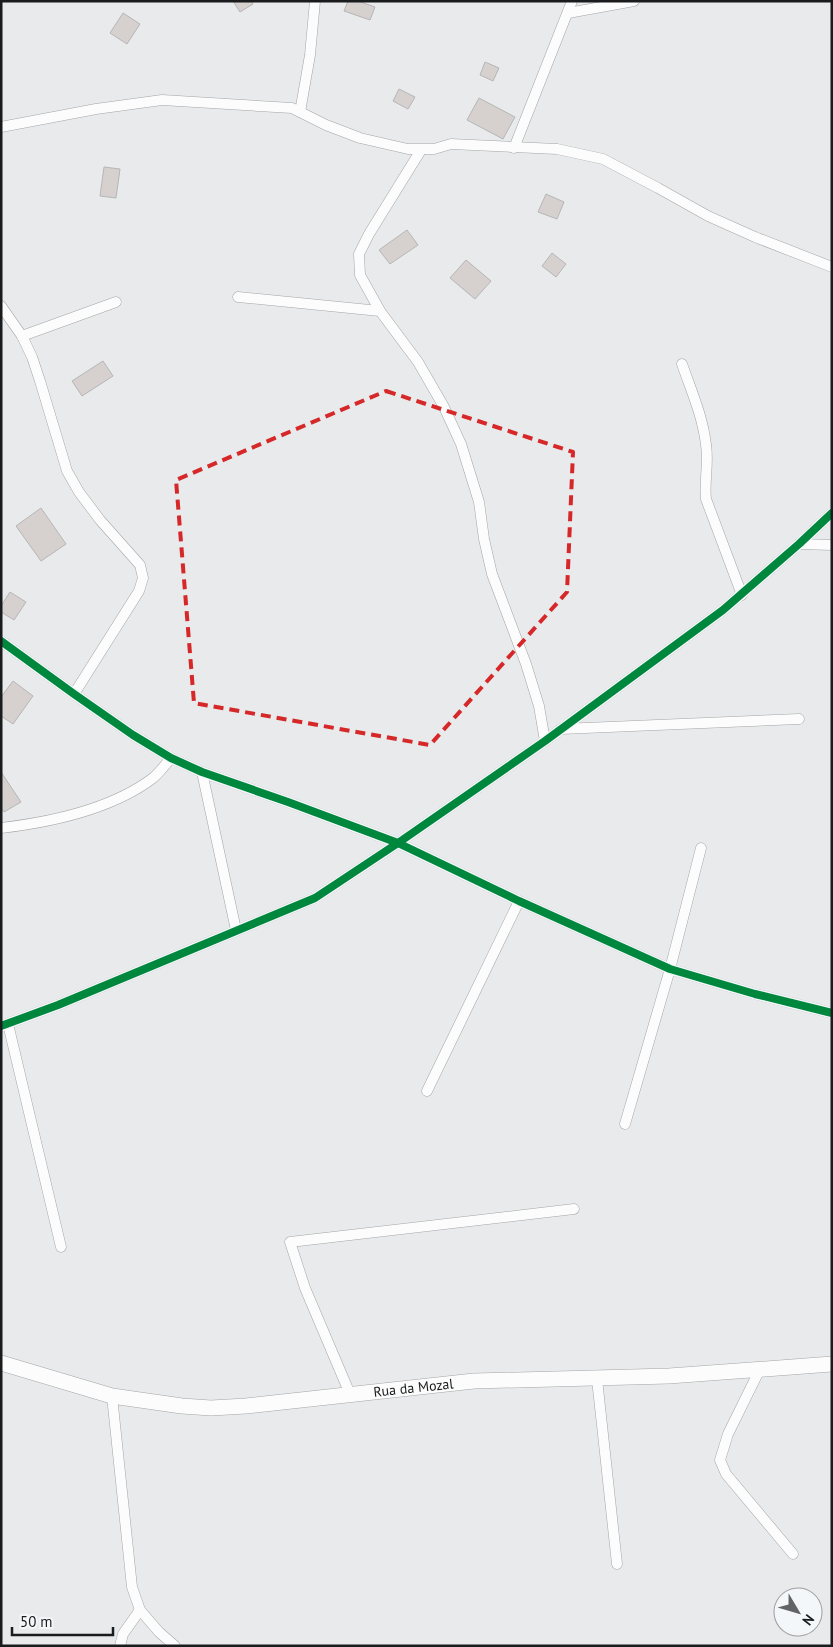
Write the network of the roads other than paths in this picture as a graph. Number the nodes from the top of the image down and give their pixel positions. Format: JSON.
{"nodes":[{"id":1,"x":315,"y":1,"type":"edge"},
{"id":2,"x":572,"y":1,"type":"edge"},
{"id":3,"x":634,"y":1,"type":"edge"},
{"id":4,"x":568,"y":13,"type":"junction"},
{"id":5,"x":300,"y":112,"type":"junction"},
{"id":6,"x":1,"y":127,"type":"edge"},
{"id":7,"x":514,"y":148,"type":"junction"},
{"id":8,"x":421,"y":150,"type":"junction"},
{"id":9,"x":832,"y":267,"type":"edge"},
{"id":10,"x":238,"y":297,"type":"dead end"},
{"id":11,"x":116,"y":302,"type":"dead end"},
{"id":12,"x":1,"y":306,"type":"edge"},
{"id":13,"x":380,"y":311,"type":"junction"},
{"id":14,"x":22,"y":336,"type":"junction"},
{"id":15,"x":682,"y":364,"type":"dead end"},
{"id":16,"x":832,"y":513,"type":"edge"},
{"id":17,"x":799,"y":544,"type":"junction"},
{"id":18,"x":832,"y":545,"type":"edge"},
{"id":19,"x":742,"y":595,"type":"junction"},
{"id":20,"x":1,"y":641,"type":"edge"},
{"id":21,"x":74,"y":694,"type":"junction"},
{"id":22,"x":799,"y":719,"type":"dead end"},
{"id":23,"x":560,"y":729,"type":"junction"},
{"id":24,"x":545,"y":741,"type":"junction"},
{"id":25,"x":171,"y":758,"type":"junction"},
{"id":26,"x":202,"y":772,"type":"junction"},
{"id":27,"x":1,"y":828,"type":"edge"},
{"id":28,"x":398,"y":843,"type":"junction"},
{"id":29,"x":701,"y":848,"type":"dead end"},
{"id":30,"x":519,"y":902,"type":"junction"},
{"id":31,"x":236,"y":930,"type":"junction"},
{"id":32,"x":670,"y":969,"type":"junction"},
{"id":33,"x":832,"y":1013,"type":"edge"},
{"id":34,"x":5,"y":1025,"type":"edge"},
{"id":35,"x":427,"y":1091,"type":"dead end"},
{"id":36,"x":625,"y":1124,"type":"dead end"},
{"id":37,"x":574,"y":1209,"type":"dead end"},
{"id":38,"x":61,"y":1247,"type":"dead end"},
{"id":39,"x":1,"y":1363,"type":"edge"},
{"id":40,"x":832,"y":1364,"type":"edge"},
{"id":41,"x":760,"y":1369,"type":"junction"},
{"id":42,"x":597,"y":1379,"type":"junction"},
{"id":43,"x":350,"y":1394,"type":"junction"},
{"id":44,"x":112,"y":1396,"type":"junction"},
{"id":45,"x":794,"y":1554,"type":"dead end"},
{"id":46,"x":617,"y":1564,"type":"dead end"},
{"id":47,"x":140,"y":1610,"type":"junction"},
{"id":48,"x":120,"y":1646,"type":"edge"},
{"id":49,"x":175,"y":1646,"type":"edge"}],
"edges":[{"from":1,"to":5,"type":"street"},
{"from":2,"to":4,"type":"street"},
{"from":3,"to":4,"type":"street"},
{"from":4,"to":7,"type":"street"},
{"from":5,"to":6,"type":"street"},
{"from":5,"to":8,"type":"street"},
{"from":7,"to":8,"type":"street"},
{"from":7,"to":9,"type":"street"},
{"from":8,"to":13,"type":"street"},
{"from":10,"to":13,"type":"street"},
{"from":11,"to":14,"type":"street"},
{"from":12,"to":14,"type":"street"},
{"from":13,"to":24,"type":"street"},
{"from":14,"to":21,"type":"street"},
{"from":15,"to":19,"type":"street"},
{"from":16,"to":17,"type":"street"},
{"from":17,"to":18,"type":"street"},
{"from":17,"to":19,"type":"street"},
{"from":19,"to":23,"type":"street"},
{"from":20,"to":21,"type":"street"},
{"from":21,"to":25,"type":"street"},
{"from":22,"to":23,"type":"street"},
{"from":23,"to":24,"type":"street"},
{"from":24,"to":28,"type":"street"},
{"from":25,"to":26,"type":"street"},
{"from":25,"to":27,"type":"street"},
{"from":26,"to":28,"type":"street"},
{"from":26,"to":31,"type":"street"},
{"from":28,"to":30,"type":"street"},
{"from":28,"to":31,"type":"street"},
{"from":29,"to":32,"type":"street"},
{"from":30,"to":32,"type":"street"},
{"from":30,"to":35,"type":"street"},
{"from":31,"to":34,"type":"street"},
{"from":32,"to":33,"type":"street"},
{"from":32,"to":36,"type":"street"},
{"from":34,"to":38,"type":"street"},
{"from":37,"to":43,"type":"street"},
{"from":39,"to":44,"type":"main road","name":"Rua da Mozal"},
{"from":40,"to":41,"type":"main road","name":"Rua da Mozal"},
{"from":41,"to":42,"type":"main road","name":"Rua da Mozal"},
{"from":41,"to":45,"type":"street"},
{"from":42,"to":43,"type":"main road","name":"Rua da Mozal"},
{"from":42,"to":46,"type":"street"},
{"from":43,"to":44,"type":"main road","name":"Rua da Mozal"},
{"from":44,"to":47,"type":"street"},
{"from":47,"to":48,"type":"street"},
{"from":47,"to":49,"type":"street"}]}
